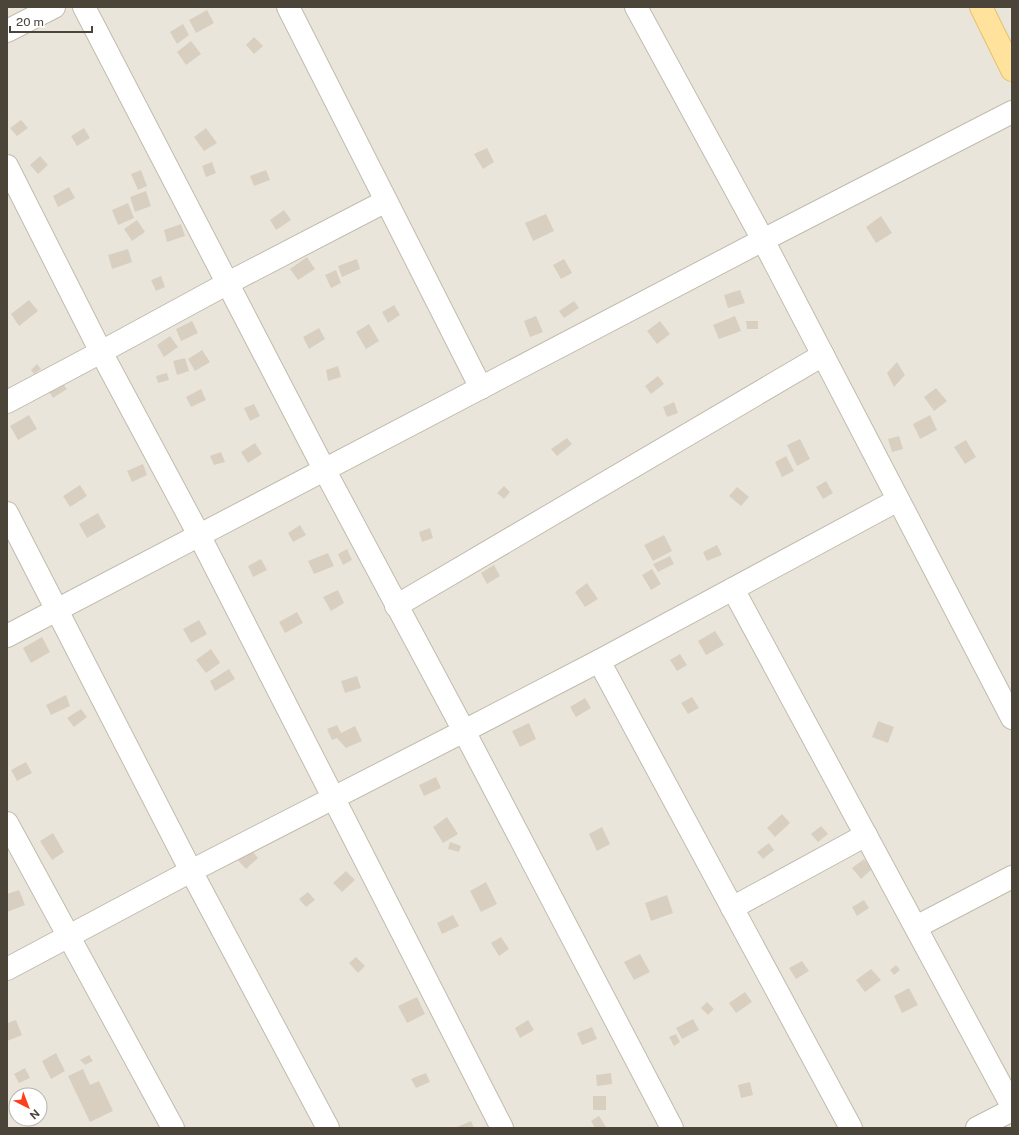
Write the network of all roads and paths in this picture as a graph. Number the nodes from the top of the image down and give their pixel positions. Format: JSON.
{"nodes":[{"id":1,"x":54,"y":7,"type":"edge"},
{"id":2,"x":84,"y":7,"type":"edge"},
{"id":3,"x":288,"y":7,"type":"edge"},
{"id":4,"x":636,"y":7,"type":"edge"},
{"id":5,"x":981,"y":7,"type":"edge"},
{"id":6,"x":7,"y":31,"type":"edge"},
{"id":7,"x":1012,"y":70,"type":"edge"},
{"id":8,"x":1012,"y":112,"type":"edge"},
{"id":9,"x":7,"y":166,"type":"edge"},
{"id":10,"x":386,"y":201,"type":"junction"},
{"id":11,"x":763,"y":240,"type":"junction"},
{"id":12,"x":228,"y":283,"type":"junction"},
{"id":13,"x":101,"y":352,"type":"junction"},
{"id":14,"x":823,"y":355,"type":"junction"},
{"id":15,"x":481,"y":388,"type":"junction"},
{"id":16,"x":7,"y":402,"type":"edge"},
{"id":17,"x":324,"y":470,"type":"junction"},
{"id":18,"x":898,"y":500,"type":"junction"},
{"id":19,"x":7,"y":514,"type":"edge"},
{"id":20,"x":199,"y":535,"type":"junction"},
{"id":21,"x":733,"y":589,"type":"junction"},
{"id":22,"x":396,"y":606,"type":"junction"},
{"id":23,"x":56,"y":611,"type":"junction"},
{"id":24,"x":7,"y":636,"type":"edge"},
{"id":25,"x":599,"y":661,"type":"junction"},
{"id":26,"x":1012,"y":718,"type":"edge"},
{"id":27,"x":464,"y":732,"type":"junction"},
{"id":28,"x":334,"y":797,"type":"junction"},
{"id":29,"x":7,"y":823,"type":"edge"},
{"id":30,"x":866,"y":835,"type":"junction"},
{"id":31,"x":191,"y":871,"type":"junction"},
{"id":32,"x":1012,"y":877,"type":"edge"},
{"id":33,"x":732,"y":908,"type":"junction"},
{"id":34,"x":916,"y":927,"type":"junction"},
{"id":35,"x":69,"y":937,"type":"junction"},
{"id":36,"x":7,"y":969,"type":"edge"},
{"id":37,"x":1012,"y":1106,"type":"edge"},
{"id":38,"x":1012,"y":1110,"type":"edge"},
{"id":39,"x":173,"y":1128,"type":"edge"},
{"id":40,"x":328,"y":1128,"type":"edge"},
{"id":41,"x":502,"y":1128,"type":"edge"},
{"id":42,"x":672,"y":1128,"type":"edge"},
{"id":43,"x":851,"y":1128,"type":"edge"},
{"id":44,"x":977,"y":1128,"type":"edge"}],
"edges":[{"from":1,"to":6,"type":"street"},
{"from":2,"to":12,"type":"street"},
{"from":3,"to":10,"type":"street"},
{"from":4,"to":11,"type":"street"},
{"from":5,"to":7,"type":"main road"},
{"from":8,"to":11,"type":"street"},
{"from":9,"to":13,"type":"street"},
{"from":10,"to":12,"type":"street"},
{"from":10,"to":15,"type":"street"},
{"from":11,"to":14,"type":"street"},
{"from":11,"to":15,"type":"street"},
{"from":12,"to":13,"type":"street"},
{"from":12,"to":17,"type":"street"},
{"from":13,"to":16,"type":"street"},
{"from":13,"to":20,"type":"street"},
{"from":14,"to":18,"type":"street"},
{"from":14,"to":22,"type":"street"},
{"from":15,"to":17,"type":"street"},
{"from":17,"to":20,"type":"street"},
{"from":17,"to":22,"type":"street"},
{"from":18,"to":21,"type":"street"},
{"from":18,"to":26,"type":"street"},
{"from":19,"to":23,"type":"street"},
{"from":20,"to":23,"type":"street"},
{"from":20,"to":28,"type":"street"},
{"from":21,"to":25,"type":"street"},
{"from":21,"to":30,"type":"street"},
{"from":22,"to":27,"type":"street"},
{"from":23,"to":24,"type":"street"},
{"from":23,"to":31,"type":"street"},
{"from":25,"to":27,"type":"street"},
{"from":25,"to":33,"type":"street"},
{"from":27,"to":28,"type":"street"},
{"from":27,"to":42,"type":"street"},
{"from":28,"to":31,"type":"street"},
{"from":28,"to":41,"type":"street"},
{"from":29,"to":35,"type":"street"},
{"from":30,"to":33,"type":"street"},
{"from":30,"to":34,"type":"street"},
{"from":31,"to":35,"type":"street"},
{"from":31,"to":40,"type":"street"},
{"from":32,"to":34,"type":"street"},
{"from":33,"to":43,"type":"street"},
{"from":34,"to":37,"type":"street"},
{"from":35,"to":36,"type":"street"},
{"from":35,"to":39,"type":"street"},
{"from":38,"to":44,"type":"street"}]}
